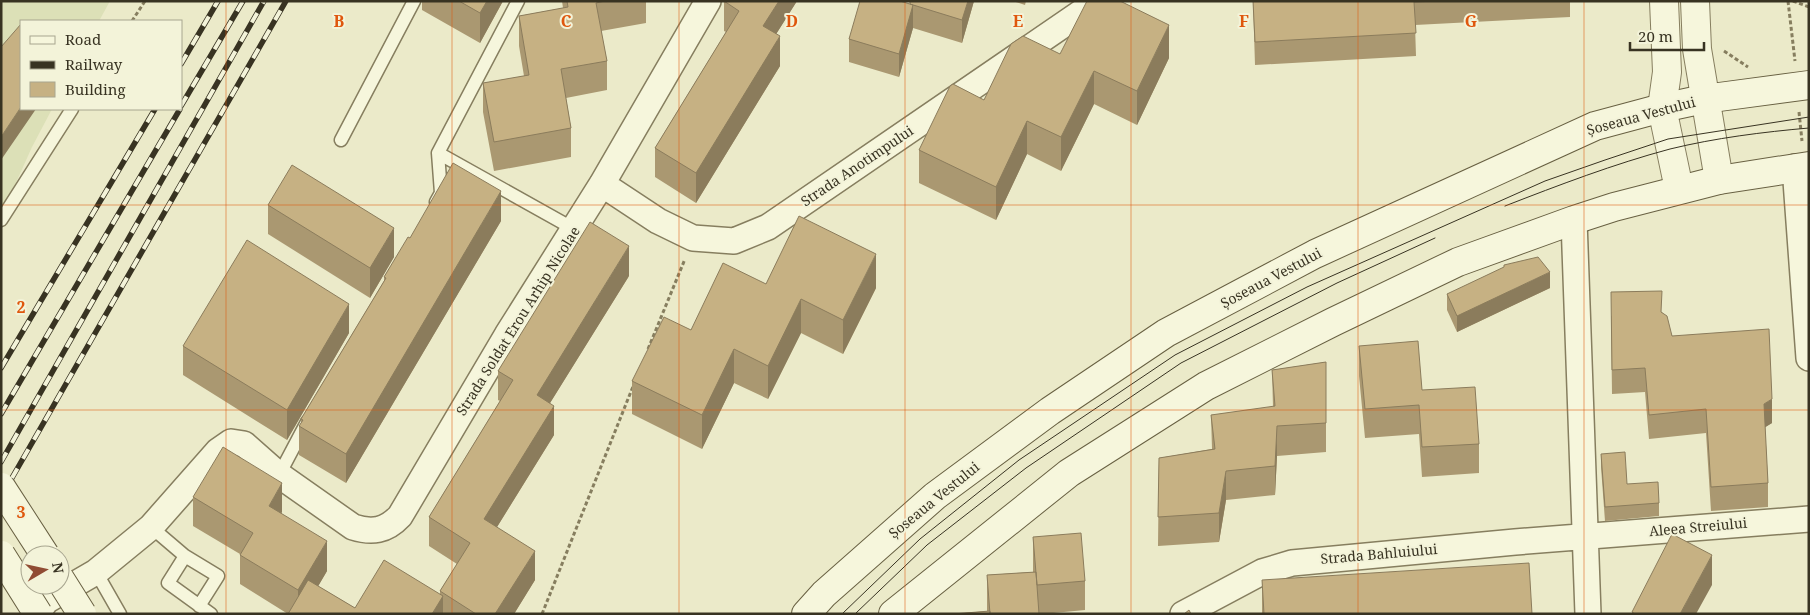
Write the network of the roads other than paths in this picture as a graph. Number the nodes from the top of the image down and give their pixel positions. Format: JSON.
{"nodes":[{"id":1,"x":414,"y":1,"type":"edge"},
{"id":2,"x":518,"y":1,"type":"edge"},
{"id":3,"x":708,"y":1,"type":"edge"},
{"id":4,"x":1098,"y":1,"type":"edge"},
{"id":5,"x":1664,"y":1,"type":"edge"},
{"id":6,"x":1694,"y":1,"type":"edge"},
{"id":7,"x":1802,"y":86,"type":"edge"},
{"id":8,"x":1704,"y":99,"type":"junction"},
{"id":9,"x":1662,"y":108,"type":"junction"},
{"id":10,"x":71,"y":110,"type":"edge"},
{"id":11,"x":341,"y":140,"type":"dead end"},
{"id":12,"x":438,"y":153,"type":"junction"},
{"id":13,"x":1803,"y":167,"type":"edge"},
{"id":14,"x":1719,"y":180,"type":"junction"},
{"id":15,"x":602,"y":184,"type":"junction"},
{"id":16,"x":1679,"y":189,"type":"junction"},
{"id":17,"x":1804,"y":196,"type":"edge"},
{"id":18,"x":430,"y":211,"type":"edge"},
{"id":19,"x":1,"y":220,"type":"edge"},
{"id":20,"x":1574,"y":220,"type":"junction"},
{"id":21,"x":574,"y":229,"type":"junction"},
{"id":22,"x":1809,"y":358,"type":"edge"},
{"id":23,"x":314,"y":409,"type":"edge"},
{"id":24,"x":279,"y":474,"type":"junction"},
{"id":25,"x":1,"y":487,"type":"edge"},
{"id":26,"x":1809,"y":519,"type":"edge"},
{"id":27,"x":150,"y":528,"type":"junction"},
{"id":28,"x":1587,"y":536,"type":"junction"},
{"id":29,"x":39,"y":545,"type":"edge"},
{"id":30,"x":1,"y":555,"type":"edge"},
{"id":31,"x":185,"y":556,"type":"junction"},
{"id":32,"x":96,"y":572,"type":"junction"},
{"id":33,"x":70,"y":595,"type":"edge"},
{"id":34,"x":199,"y":606,"type":"junction"},
{"id":35,"x":38,"y":614,"type":"edge"},
{"id":36,"x":82,"y":614,"type":"edge"},
{"id":37,"x":120,"y":614,"type":"edge"},
{"id":38,"x":211,"y":614,"type":"edge"},
{"id":39,"x":806,"y":614,"type":"edge"},
{"id":40,"x":892,"y":614,"type":"edge"},
{"id":41,"x":1183,"y":614,"type":"edge"},
{"id":42,"x":1588,"y":614,"type":"edge"}],
"edges":[{"from":1,"to":11,"type":"lane"},
{"from":2,"to":12,"type":"lane"},
{"from":3,"to":15,"type":"street","name":"Strada Soldat Erou Arhip Nicolae"},
{"from":4,"to":15,"type":"street","name":"Strada Anotimpului"},
{"from":5,"to":9,"type":"main road"},
{"from":6,"to":8,"type":"main road"},
{"from":7,"to":8,"type":"main road","name":"Șoseaua Vestului"},
{"from":8,"to":9,"type":"main road","name":"Șoseaua Vestului"},
{"from":8,"to":14,"type":"main road"},
{"from":9,"to":16,"type":"main road"},
{"from":9,"to":39,"type":"main road","name":"Șoseaua Vestului"},
{"from":10,"to":19,"type":"lane"},
{"from":12,"to":18,"type":"lane"},
{"from":12,"to":21,"type":"lane"},
{"from":13,"to":14,"type":"main road"},
{"from":13,"to":17,"type":"street"},
{"from":14,"to":16,"type":"main road"},
{"from":15,"to":21,"type":"street","name":"Strada Soldat Erou Arhip Nicolae"},
{"from":16,"to":20,"type":"main road"},
{"from":17,"to":22,"type":"street"},
{"from":20,"to":28,"type":"street"},
{"from":20,"to":40,"type":"main road"},
{"from":21,"to":24,"type":"street","name":"Strada Soldat Erou Arhip Nicolae"},
{"from":23,"to":24,"type":"lane"},
{"from":24,"to":27,"type":"street","name":"Strada Soldat Erou Arhip Nicolae"},
{"from":25,"to":29,"type":"main road","bridge":true},
{"from":26,"to":28,"type":"street","name":"Aleea Streiului"},
{"from":27,"to":31,"type":"lane"},
{"from":27,"to":32,"type":"street"},
{"from":28,"to":41,"type":"street","name":"Strada Bahluiului"},
{"from":28,"to":42,"type":"street"},
{"from":30,"to":35,"type":"main road","bridge":true},
{"from":31,"to":34,"type":"lane"},
{"from":31,"to":34,"type":"lane"},
{"from":32,"to":35,"type":"street"},
{"from":32,"to":37,"type":"lane"},
{"from":33,"to":36,"type":"main road","bridge":true},
{"from":34,"to":38,"type":"lane"}]}
